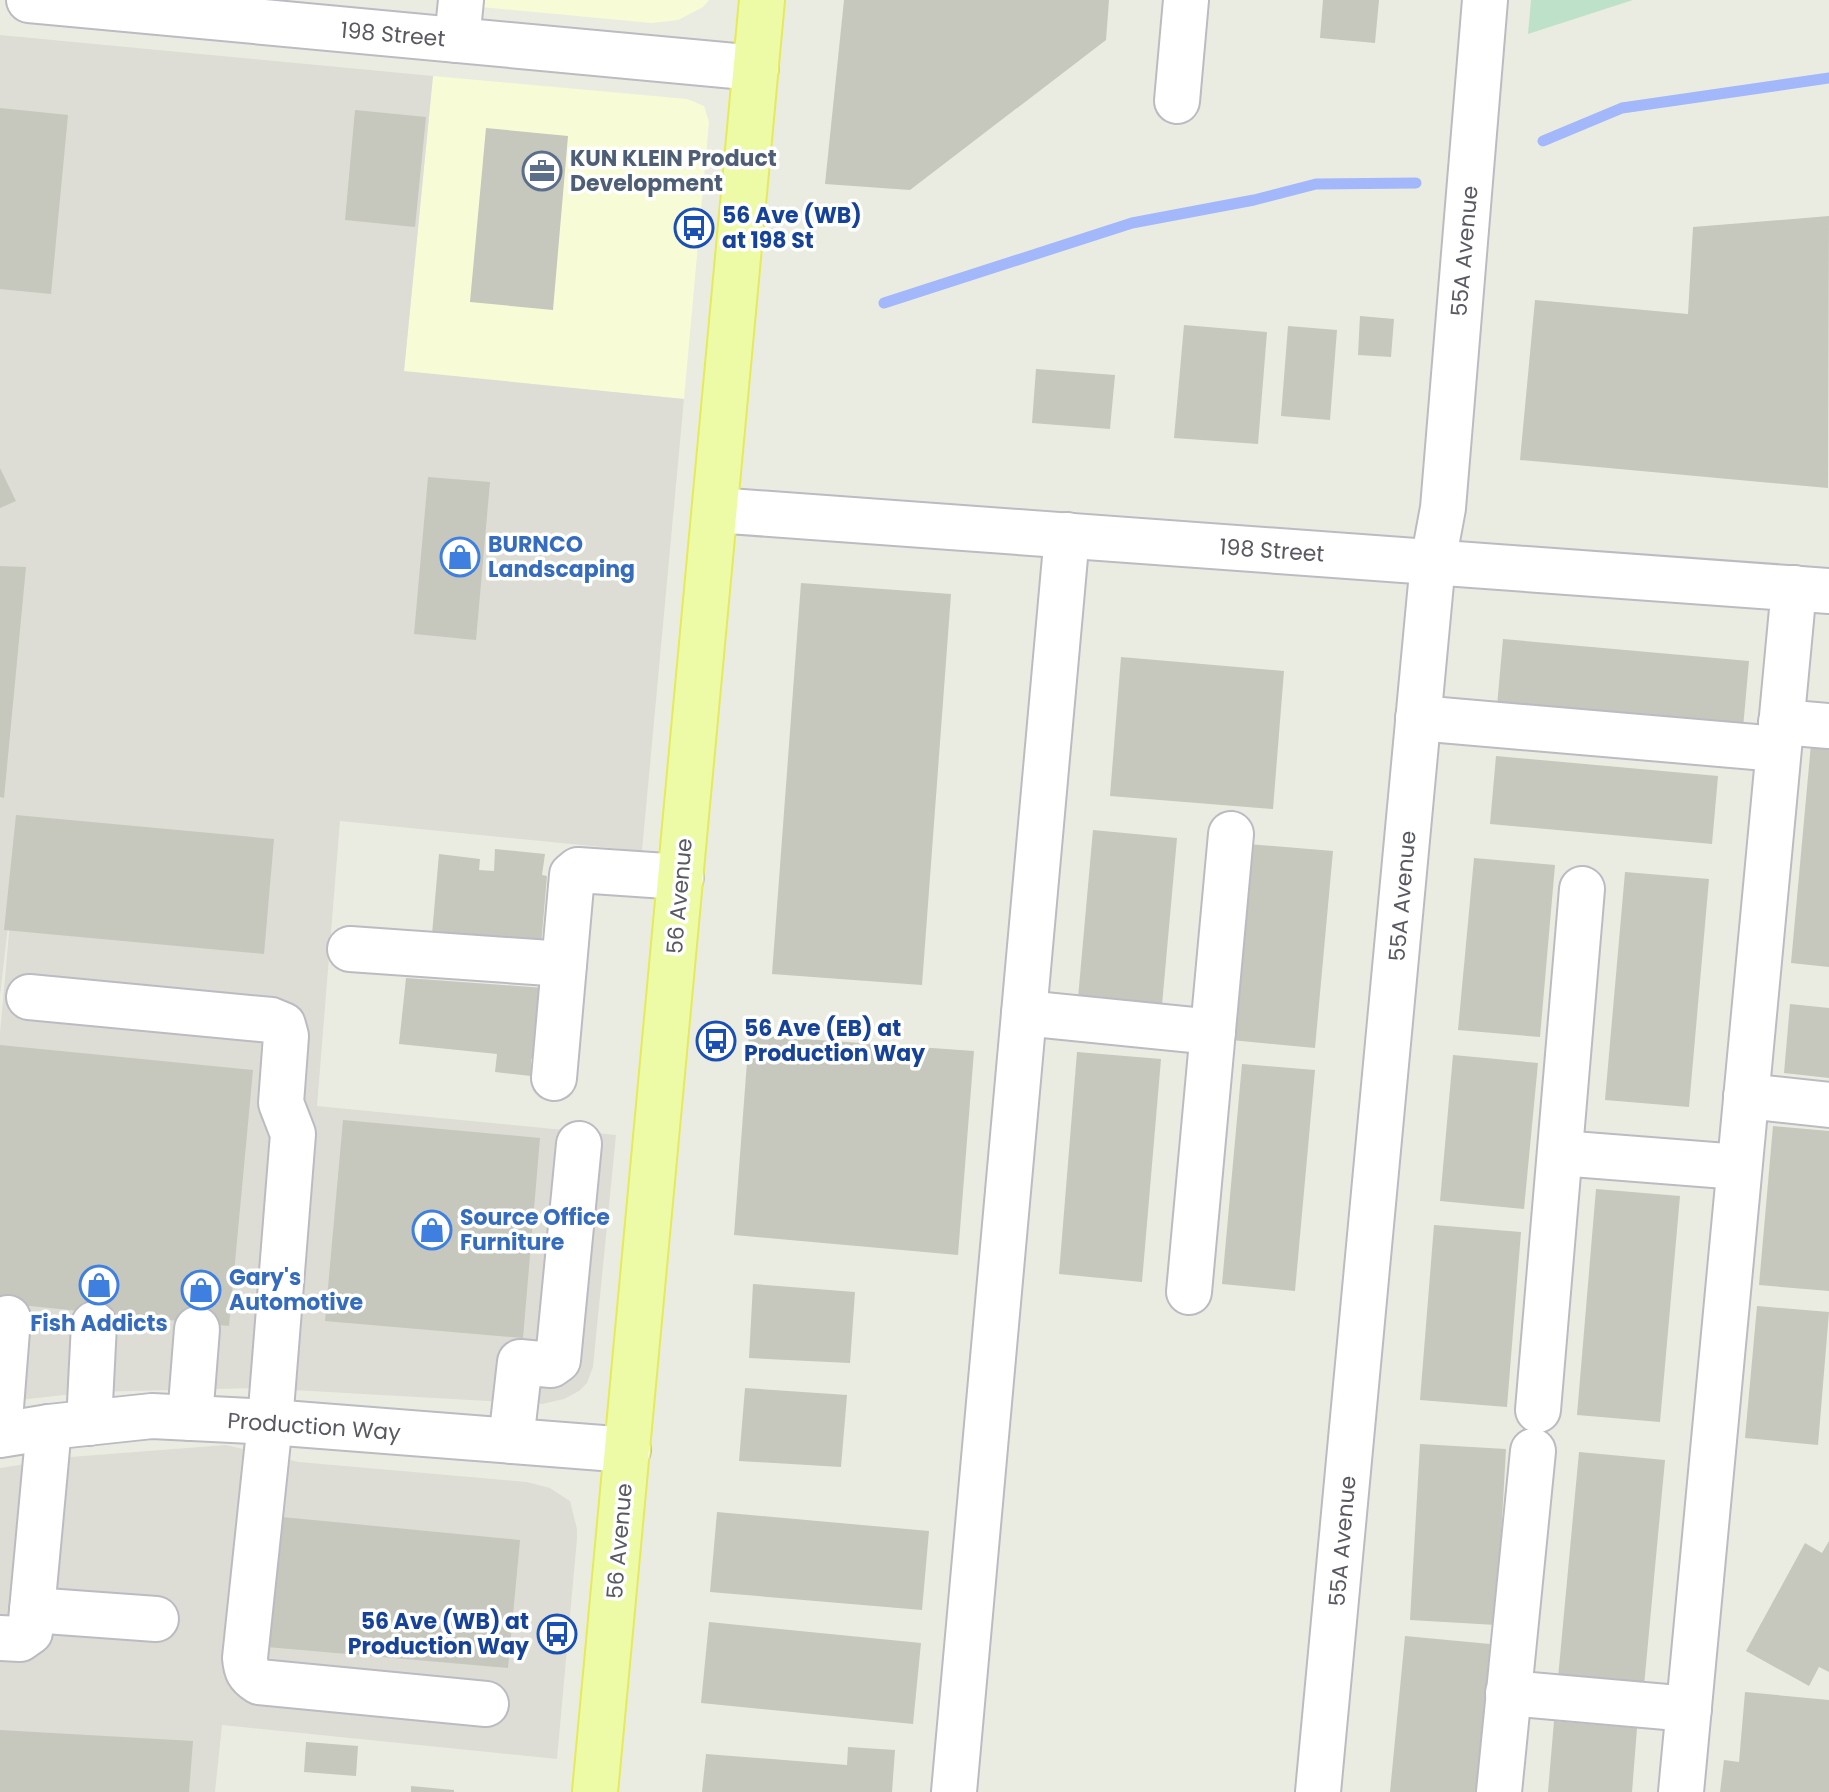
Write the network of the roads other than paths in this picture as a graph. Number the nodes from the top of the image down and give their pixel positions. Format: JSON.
{"nodes":[{"id":1,"x":29,"y":0,"type":"edge"},
{"id":2,"x":762,"y":0,"type":"edge"},
{"id":3,"x":1186,"y":0,"type":"edge"},
{"id":4,"x":1485,"y":0,"type":"edge"},
{"id":5,"x":459,"y":20,"type":"edge"},
{"id":6,"x":756,"y":68,"type":"junction"},
{"id":7,"x":1177,"y":101,"type":"dead end"},
{"id":8,"x":715,"y":510,"type":"junction"},
{"id":9,"x":1067,"y":535,"type":"junction"},
{"id":10,"x":1433,"y":562,"type":"junction"},
{"id":11,"x":1811,"y":590,"type":"edge"},
{"id":12,"x":1418,"y":718,"type":"junction"},
{"id":13,"x":1829,"y":726,"type":"edge"},
{"id":14,"x":1780,"y":735,"type":"junction"},
{"id":15,"x":1231,"y":834,"type":"dead end"},
{"id":16,"x":681,"y":877,"type":"junction"},
{"id":17,"x":1582,"y":889,"type":"dead end"},
{"id":18,"x":350,"y":949,"type":"dead end"},
{"id":19,"x":564,"y":964,"type":"junction"},
{"id":20,"x":29,"y":997,"type":"dead end"},
{"id":21,"x":1024,"y":1013,"type":"junction"},
{"id":22,"x":1213,"y":1032,"type":"junction"},
{"id":23,"x":554,"y":1078,"type":"dead end"},
{"id":24,"x":1746,"y":1096,"type":"junction"},
{"id":25,"x":1829,"y":1105,"type":"edge"},
{"id":26,"x":579,"y":1144,"type":"dead end"},
{"id":27,"x":1560,"y":1153,"type":"junction"},
{"id":28,"x":1739,"y":1167,"type":"junction"},
{"id":29,"x":1189,"y":1292,"type":"dead end"},
{"id":30,"x":8,"y":1318,"type":"dead end"},
{"id":31,"x":94,"y":1324,"type":"dead end"},
{"id":32,"x":197,"y":1329,"type":"dead end"},
{"id":33,"x":190,"y":1418,"type":"junction"},
{"id":34,"x":0,"y":1420,"type":"edge"},
{"id":35,"x":270,"y":1422,"type":"junction"},
{"id":36,"x":69,"y":1425,"type":"junction"},
{"id":37,"x":0,"y":1435,"type":"edge"},
{"id":38,"x":511,"y":1441,"type":"junction"},
{"id":39,"x":628,"y":1450,"type":"junction"},
{"id":40,"x":156,"y":1619,"type":"dead end"},
{"id":41,"x":16,"y":1624,"type":"edge"},
{"id":42,"x":1508,"y":1693,"type":"junction"},
{"id":43,"x":486,"y":1704,"type":"dead end"},
{"id":44,"x":1689,"y":1709,"type":"junction"},
{"id":45,"x":595,"y":1792,"type":"edge"},
{"id":46,"x":954,"y":1792,"type":"edge"},
{"id":47,"x":1318,"y":1792,"type":"edge"},
{"id":48,"x":1499,"y":1792,"type":"edge"},
{"id":49,"x":1681,"y":1792,"type":"edge"}],
"edges":[{"from":1,"to":5,"type":"street","name":"198 Street"},
{"from":2,"to":6,"type":"main road","name":"56 Avenue"},
{"from":3,"to":7,"type":"street"},
{"from":4,"to":10,"type":"street","name":"55A Avenue"},
{"from":5,"to":6,"type":"street","name":"198 Street"},
{"from":6,"to":8,"type":"main road","name":"56 Avenue"},
{"from":8,"to":9,"type":"street","name":"198 Street"},
{"from":8,"to":16,"type":"main road","name":"56 Avenue"},
{"from":9,"to":10,"type":"street","name":"198 Street"},
{"from":9,"to":21,"type":"street"},
{"from":10,"to":11,"type":"street","name":"198 Street"},
{"from":10,"to":12,"type":"street","name":"55A Avenue"},
{"from":11,"to":14,"type":"street"},
{"from":12,"to":14,"type":"street"},
{"from":12,"to":47,"type":"street","name":"55A Avenue"},
{"from":13,"to":14,"type":"street"},
{"from":14,"to":24,"type":"street"},
{"from":15,"to":22,"type":"street"},
{"from":16,"to":19,"type":"street"},
{"from":16,"to":39,"type":"main road","name":"56 Avenue"},
{"from":17,"to":27,"type":"street"},
{"from":18,"to":19,"type":"street"},
{"from":19,"to":23,"type":"street"},
{"from":20,"to":35,"type":"street"},
{"from":21,"to":22,"type":"street"},
{"from":21,"to":46,"type":"street"},
{"from":22,"to":29,"type":"street"},
{"from":24,"to":25,"type":"street"},
{"from":24,"to":28,"type":"street"},
{"from":26,"to":38,"type":"street"},
{"from":27,"to":28,"type":"street"},
{"from":27,"to":42,"type":"street"},
{"from":28,"to":44,"type":"street"},
{"from":30,"to":34,"type":"street"},
{"from":31,"to":36,"type":"street"},
{"from":32,"to":33,"type":"street"},
{"from":33,"to":35,"type":"street","name":"Production Way"},
{"from":33,"to":36,"type":"street","name":"Production Way"},
{"from":35,"to":38,"type":"street","name":"Production Way"},
{"from":35,"to":43,"type":"street"},
{"from":36,"to":37,"type":"street","name":"Production Way"},
{"from":36,"to":41,"type":"street"},
{"from":38,"to":39,"type":"street","name":"Production Way"},
{"from":39,"to":45,"type":"main road","name":"56 Avenue"},
{"from":40,"to":41,"type":"street"},
{"from":42,"to":44,"type":"street"},
{"from":42,"to":48,"type":"street"},
{"from":44,"to":49,"type":"street"}]}
